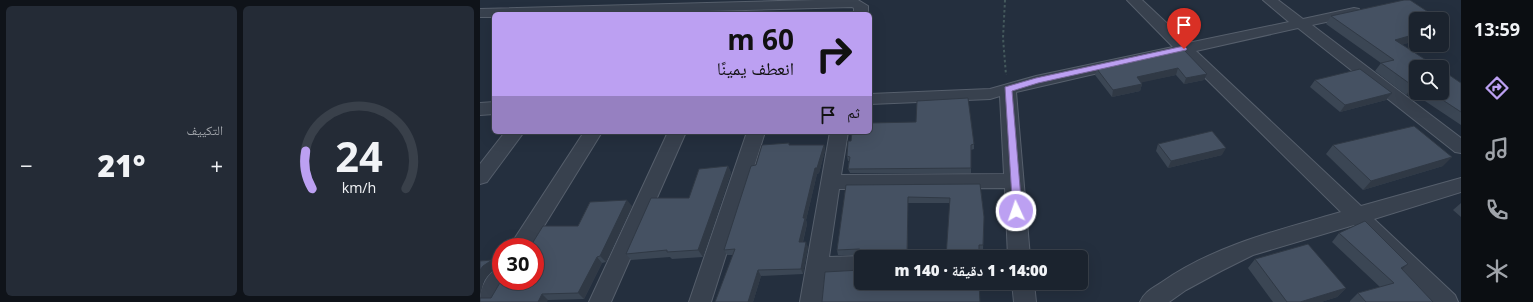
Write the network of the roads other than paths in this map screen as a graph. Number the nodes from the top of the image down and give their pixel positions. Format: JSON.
{"nodes":[{"id":1,"x":1134,"y":0,"type":"edge"},
{"id":2,"x":1270,"y":0,"type":"edge"},
{"id":3,"x":799,"y":9,"type":"edge"},
{"id":4,"x":1366,"y":9,"type":"edge"},
{"id":5,"x":574,"y":12,"type":"edge"},
{"id":6,"x":631,"y":12,"type":"edge"},
{"id":7,"x":860,"y":12,"type":"edge"},
{"id":8,"x":482,"y":15,"type":"edge"},
{"id":9,"x":492,"y":15,"type":"edge"},
{"id":10,"x":1300,"y":23,"type":"junction"},
{"id":11,"x":1184,"y":49,"type":"junction"},
{"id":12,"x":1008,"y":89,"type":"junction"},
{"id":13,"x":872,"y":99,"type":"edge"},
{"id":14,"x":513,"y":134,"type":"edge"},
{"id":15,"x":592,"y":134,"type":"edge"},
{"id":16,"x":676,"y":134,"type":"edge"},
{"id":17,"x":755,"y":134,"type":"edge"},
{"id":18,"x":839,"y":134,"type":"edge"},
{"id":19,"x":1461,"y":146,"type":"edge"},
{"id":20,"x":480,"y":177,"type":"edge"},
{"id":21,"x":1015,"y":180,"type":"junction"},
{"id":22,"x":830,"y":182,"type":"junction"},
{"id":23,"x":1461,"y":185,"type":"edge"},
{"id":24,"x":1359,"y":215,"type":"junction"},
{"id":25,"x":526,"y":238,"type":"edge"},
{"id":26,"x":1019,"y":250,"type":"edge"},
{"id":27,"x":854,"y":265,"type":"edge"},
{"id":28,"x":817,"y":267,"type":"junction"},
{"id":29,"x":492,"y":290,"type":"edge"},
{"id":30,"x":1024,"y":290,"type":"edge"},
{"id":31,"x":485,"y":302,"type":"edge"},
{"id":32,"x":600,"y":302,"type":"edge"},
{"id":33,"x":700,"y":302,"type":"edge"},
{"id":34,"x":811,"y":302,"type":"edge"},
{"id":35,"x":1025,"y":302,"type":"edge"},
{"id":36,"x":1151,"y":302,"type":"edge"},
{"id":37,"x":1447,"y":302,"type":"edge"}],
"edges":[{"from":1,"to":11,"type":"street"},
{"from":2,"to":10,"type":"street"},
{"from":3,"to":6,"type":"street"},
{"from":3,"to":7,"type":"street"},
{"from":4,"to":10,"type":"street"},
{"from":5,"to":6,"type":"street"},
{"from":8,"to":9,"type":"street"},
{"from":10,"to":11,"type":"street"},
{"from":10,"to":19,"type":"street"},
{"from":11,"to":12,"type":"street"},
{"from":11,"to":24,"type":"street"},
{"from":12,"to":13,"type":"street"},
{"from":12,"to":21,"type":"street"},
{"from":14,"to":20,"type":"street"},
{"from":15,"to":25,"type":"street"},
{"from":16,"to":32,"type":"street"},
{"from":17,"to":33,"type":"street"},
{"from":18,"to":22,"type":"street"},
{"from":21,"to":22,"type":"street"},
{"from":21,"to":26,"type":"street"},
{"from":22,"to":28,"type":"street"},
{"from":23,"to":24,"type":"street"},
{"from":24,"to":36,"type":"street"},
{"from":24,"to":37,"type":"street"},
{"from":27,"to":28,"type":"street"},
{"from":28,"to":34,"type":"street"},
{"from":29,"to":31,"type":"street"},
{"from":30,"to":35,"type":"street"}]}
